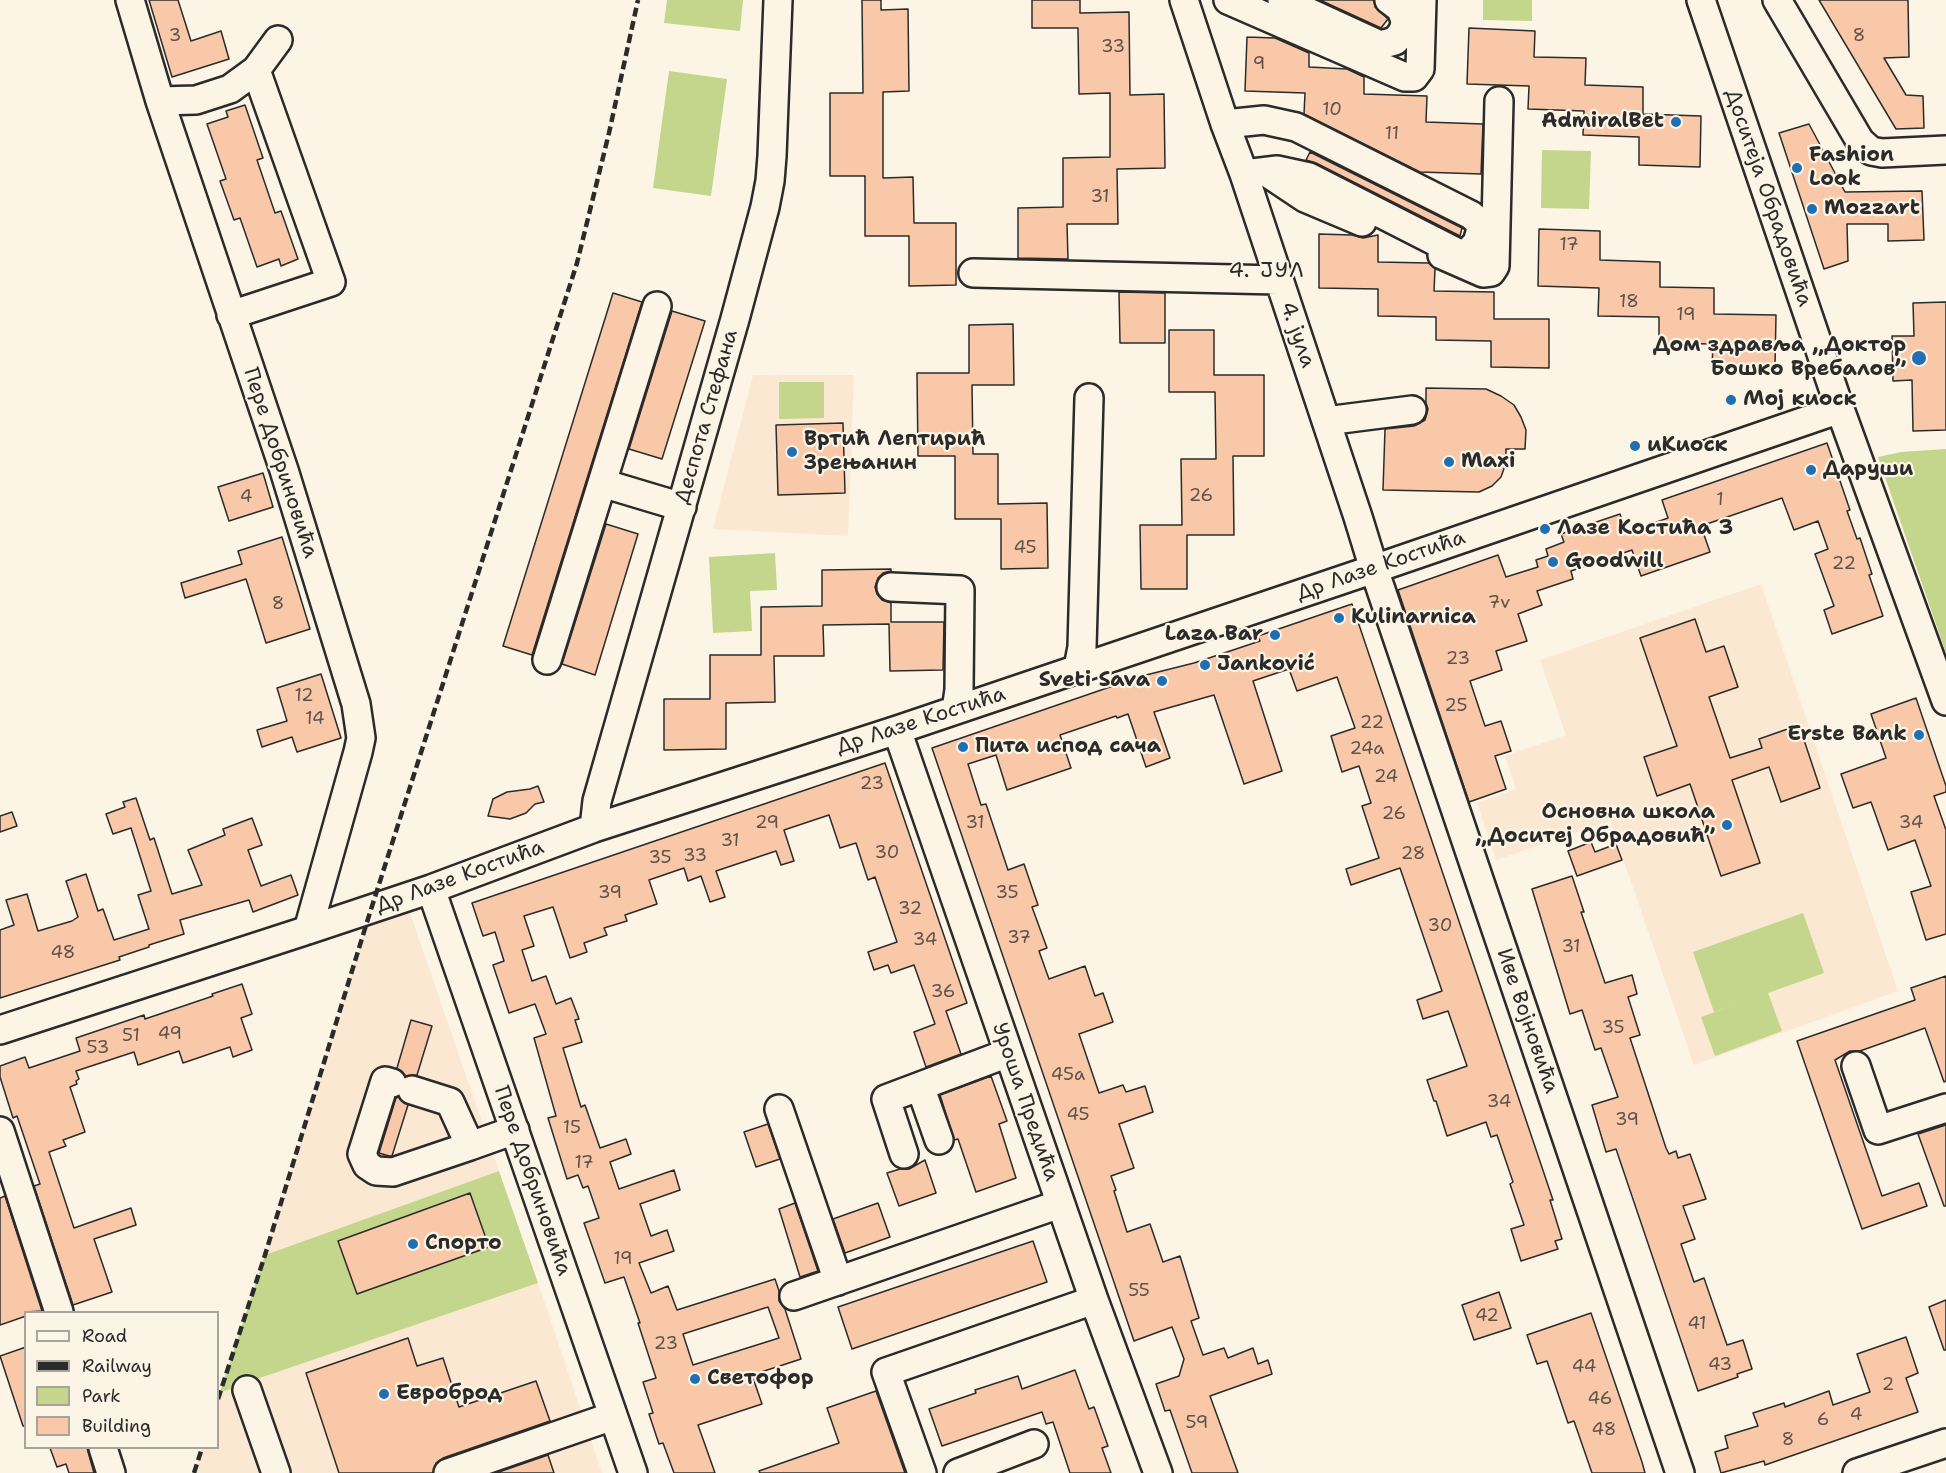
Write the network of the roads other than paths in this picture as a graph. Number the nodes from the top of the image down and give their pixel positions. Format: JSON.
{"nodes":[{"id":1,"x":130,"y":0,"type":"edge"},
{"id":2,"x":778,"y":0,"type":"edge"},
{"id":3,"x":1184,"y":0,"type":"edge"},
{"id":4,"x":1228,"y":0,"type":"edge"},
{"id":5,"x":1282,"y":0,"type":"edge"},
{"id":6,"x":1389,"y":0,"type":"edge"},
{"id":7,"x":1422,"y":0,"type":"edge"},
{"id":8,"x":1701,"y":0,"type":"edge"},
{"id":9,"x":1777,"y":0,"type":"edge"},
{"id":10,"x":278,"y":40,"type":"dead end"},
{"id":11,"x":256,"y":70,"type":"junction"},
{"id":12,"x":160,"y":101,"type":"junction"},
{"id":13,"x":1499,"y":101,"type":"dead end"},
{"id":14,"x":1225,"y":124,"type":"junction"},
{"id":15,"x":1946,"y":150,"type":"edge"},
{"id":16,"x":1262,"y":172,"type":"junction"},
{"id":17,"x":973,"y":273,"type":"dead end"},
{"id":18,"x":1278,"y":280,"type":"junction"},
{"id":19,"x":657,"y":306,"type":"dead end"},
{"id":20,"x":231,"y":315,"type":"junction"},
{"id":21,"x":1089,"y":398,"type":"dead end"},
{"id":22,"x":1840,"y":409,"type":"junction"},
{"id":23,"x":1412,"y":410,"type":"dead end"},
{"id":24,"x":1326,"y":421,"type":"junction"},
{"id":25,"x":602,"y":483,"type":"junction"},
{"id":26,"x":682,"y":507,"type":"junction"},
{"id":27,"x":1374,"y":569,"type":"junction"},
{"id":28,"x":891,"y":587,"type":"dead end"},
{"id":29,"x":547,"y":660,"type":"dead end"},
{"id":30,"x":1078,"y":668,"type":"junction"},
{"id":31,"x":1946,"y":702,"type":"edge"},
{"id":32,"x":956,"y":710,"type":"junction"},
{"id":33,"x":897,"y":730,"type":"junction"},
{"id":34,"x":594,"y":828,"type":"junction"},
{"id":35,"x":431,"y":889,"type":"junction"},
{"id":36,"x":308,"y":930,"type":"junction"},
{"id":37,"x":0,"y":1030,"type":"edge"},
{"id":38,"x":1008,"y":1053,"type":"junction"},
{"id":39,"x":1856,"y":1066,"type":"dead end"},
{"id":40,"x":920,"y":1086,"type":"junction"},
{"id":41,"x":1946,"y":1108,"type":"edge"},
{"id":42,"x":779,"y":1109,"type":"dead end"},
{"id":43,"x":515,"y":1130,"type":"junction"},
{"id":44,"x":0,"y":1131,"type":"edge"},
{"id":45,"x":939,"y":1140,"type":"dead end"},
{"id":46,"x":470,"y":1146,"type":"junction"},
{"id":47,"x":904,"y":1154,"type":"dead end"},
{"id":48,"x":1060,"y":1204,"type":"junction"},
{"id":49,"x":838,"y":1281,"type":"junction"},
{"id":50,"x":794,"y":1296,"type":"dead end"},
{"id":51,"x":1094,"y":1300,"type":"junction"},
{"id":52,"x":59,"y":1311,"type":"edge"},
{"id":53,"x":247,"y":1389,"type":"dead end"},
{"id":54,"x":613,"y":1416,"type":"junction"},
{"id":55,"x":1946,"y":1443,"type":"edge"},
{"id":56,"x":1034,"y":1444,"type":"dead end"},
{"id":57,"x":103,"y":1449,"type":"edge"},
{"id":58,"x":624,"y":1471,"type":"edge"},
{"id":59,"x":111,"y":1473,"type":"edge"},
{"id":60,"x":276,"y":1473,"type":"edge"},
{"id":61,"x":448,"y":1473,"type":"edge"},
{"id":62,"x":922,"y":1473,"type":"edge"},
{"id":63,"x":958,"y":1473,"type":"edge"},
{"id":64,"x":1158,"y":1473,"type":"edge"},
{"id":65,"x":1680,"y":1473,"type":"edge"},
{"id":66,"x":1857,"y":1473,"type":"edge"}],
"edges":[{"from":1,"to":12,"type":"street","name":"Пере Добриновића"},
{"from":2,"to":26,"type":"street","name":"Деспота Стефана"},
{"from":3,"to":14,"type":"street","name":"4. јула"},
{"from":4,"to":7,"type":"street"},
{"from":5,"to":6,"type":"street"},
{"from":8,"to":22,"type":"street","name":"Доситеја Обрадовића"},
{"from":9,"to":15,"type":"street"},
{"from":10,"to":11,"type":"street"},
{"from":11,"to":12,"type":"street"},
{"from":11,"to":20,"type":"street"},
{"from":12,"to":20,"type":"street","name":"Пере Добриновића"},
{"from":13,"to":16,"type":"street"},
{"from":14,"to":16,"type":"street","name":"4. јула"},
{"from":14,"to":16,"type":"street"},
{"from":16,"to":18,"type":"street","name":"4. јула"},
{"from":17,"to":18,"type":"street"},
{"from":18,"to":24,"type":"street","name":"4. јула"},
{"from":19,"to":25,"type":"street"},
{"from":20,"to":36,"type":"street","name":"Пере Добриновића"},
{"from":21,"to":30,"type":"street"},
{"from":22,"to":27,"type":"street","name":"Др Лазе Костића"},
{"from":22,"to":31,"type":"street","name":"Доситеја Обрадовића"},
{"from":23,"to":24,"type":"street"},
{"from":24,"to":27,"type":"street","name":"4. јула"},
{"from":25,"to":26,"type":"street"},
{"from":25,"to":29,"type":"street"},
{"from":26,"to":34,"type":"street","name":"Деспота Стефана"},
{"from":27,"to":30,"type":"street","name":"Др Лазе Костића"},
{"from":27,"to":65,"type":"street","name":"Иве Војновића"},
{"from":28,"to":32,"type":"street"},
{"from":30,"to":32,"type":"street","name":"Др Лазе Костића"},
{"from":32,"to":33,"type":"street","name":"Др Лазе Костића"},
{"from":33,"to":34,"type":"street","name":"Др Лазе Костића"},
{"from":33,"to":38,"type":"street","name":"Уроша Предића"},
{"from":34,"to":35,"type":"street","name":"Др Лазе Костића"},
{"from":35,"to":36,"type":"street","name":"Др Лазе Костића"},
{"from":35,"to":43,"type":"street","name":"Пере Добриновића"},
{"from":36,"to":37,"type":"street","name":"Др Лазе Костића"},
{"from":38,"to":40,"type":"street"},
{"from":38,"to":48,"type":"street","name":"Уроша Предића"},
{"from":39,"to":41,"type":"street"},
{"from":40,"to":45,"type":"street"},
{"from":40,"to":47,"type":"street"},
{"from":42,"to":49,"type":"street"},
{"from":43,"to":46,"type":"street"},
{"from":43,"to":54,"type":"street","name":"Пере Добриновића"},
{"from":44,"to":52,"type":"street"},
{"from":46,"to":46,"type":"street"},
{"from":48,"to":49,"type":"street"},
{"from":48,"to":51,"type":"street","name":"Уроша Предића"},
{"from":49,"to":50,"type":"street"},
{"from":51,"to":62,"type":"street"},
{"from":51,"to":64,"type":"street","name":"Уроша Предића"},
{"from":53,"to":60,"type":"street"},
{"from":54,"to":58,"type":"street","name":"Пере Добриновића"},
{"from":54,"to":61,"type":"street"},
{"from":55,"to":66,"type":"street"},
{"from":56,"to":63,"type":"street"},
{"from":57,"to":59,"type":"street"}]}
